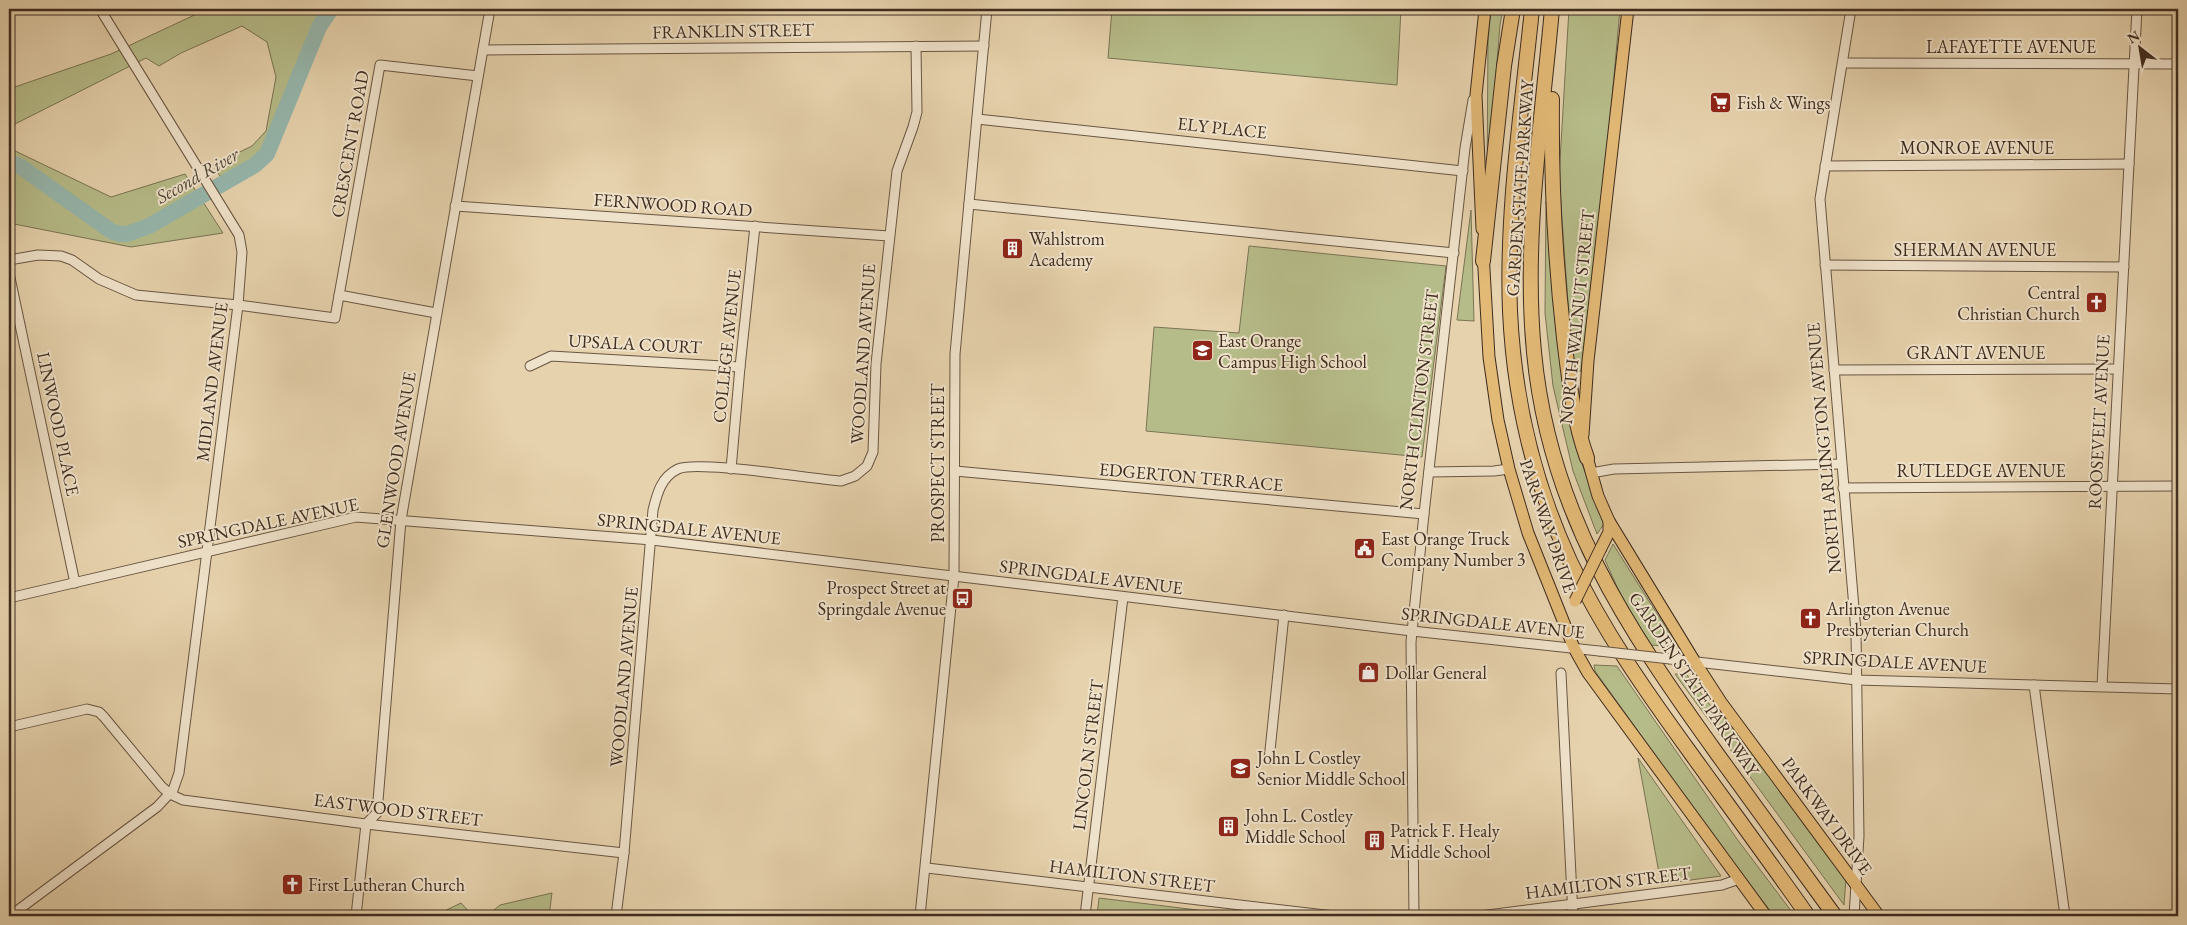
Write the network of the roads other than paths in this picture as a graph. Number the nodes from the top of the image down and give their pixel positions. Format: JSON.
{"nodes":[{"id":1,"x":100,"y":9,"type":"edge"},
{"id":2,"x":490,"y":9,"type":"edge"},
{"id":3,"x":987,"y":9,"type":"edge"},
{"id":4,"x":1485,"y":9,"type":"edge"},
{"id":5,"x":1513,"y":9,"type":"edge"},
{"id":6,"x":1532,"y":9,"type":"edge"},
{"id":7,"x":1552,"y":9,"type":"edge"},
{"id":8,"x":1628,"y":9,"type":"edge"},
{"id":9,"x":1851,"y":9,"type":"edge"},
{"id":10,"x":2137,"y":9,"type":"edge"},
{"id":11,"x":916,"y":46,"type":"junction"},
{"id":12,"x":984,"y":46,"type":"junction"},
{"id":13,"x":483,"y":50,"type":"junction"},
{"id":14,"x":1843,"y":63,"type":"junction"},
{"id":15,"x":2134,"y":64,"type":"junction"},
{"id":16,"x":2178,"y":64,"type":"edge"},
{"id":17,"x":478,"y":76,"type":"junction"},
{"id":18,"x":1476,"y":85,"type":"junction"},
{"id":19,"x":977,"y":118,"type":"junction"},
{"id":20,"x":2129,"y":164,"type":"junction"},
{"id":21,"x":1826,"y":166,"type":"junction"},
{"id":22,"x":1463,"y":171,"type":"junction"},
{"id":23,"x":969,"y":204,"type":"junction"},
{"id":24,"x":455,"y":206,"type":"junction"},
{"id":25,"x":755,"y":226,"type":"junction"},
{"id":26,"x":889,"y":236,"type":"junction"},
{"id":27,"x":1454,"y":253,"type":"junction"},
{"id":28,"x":9,"y":260,"type":"edge"},
{"id":29,"x":1483,"y":261,"type":"junction"},
{"id":30,"x":1825,"y":265,"type":"junction"},
{"id":31,"x":2124,"y":267,"type":"junction"},
{"id":32,"x":9,"y":273,"type":"edge"},
{"id":33,"x":339,"y":296,"type":"junction"},
{"id":34,"x":238,"y":305,"type":"junction"},
{"id":35,"x":436,"y":313,"type":"junction"},
{"id":36,"x":530,"y":366,"type":"dead end"},
{"id":37,"x":740,"y":367,"type":"junction"},
{"id":38,"x":2118,"y":369,"type":"junction"},
{"id":39,"x":1834,"y":370,"type":"junction"},
{"id":40,"x":1587,"y":458,"type":"junction"},
{"id":41,"x":1842,"y":464,"type":"junction"},
{"id":42,"x":731,"y":469,"type":"junction"},
{"id":43,"x":1509,"y":469,"type":"junction"},
{"id":44,"x":955,"y":472,"type":"junction"},
{"id":45,"x":1429,"y":472,"type":"junction"},
{"id":46,"x":1591,"y":473,"type":"junction"},
{"id":47,"x":2178,"y":486,"type":"edge"},
{"id":48,"x":2112,"y":487,"type":"junction"},
{"id":49,"x":1843,"y":488,"type":"junction"},
{"id":50,"x":1424,"y":514,"type":"junction"},
{"id":51,"x":401,"y":520,"type":"junction"},
{"id":52,"x":1609,"y":521,"type":"junction"},
{"id":53,"x":652,"y":540,"type":"junction"},
{"id":54,"x":207,"y":552,"type":"junction"},
{"id":55,"x":954,"y":576,"type":"junction"},
{"id":56,"x":76,"y":583,"type":"junction"},
{"id":57,"x":1550,"y":587,"type":"junction"},
{"id":58,"x":1123,"y":597,"type":"junction"},
{"id":59,"x":9,"y":598,"type":"edge"},
{"id":60,"x":1284,"y":615,"type":"junction"},
{"id":61,"x":1412,"y":631,"type":"junction"},
{"id":62,"x":1574,"y":648,"type":"junction"},
{"id":63,"x":1695,"y":662,"type":"junction"},
{"id":64,"x":1561,"y":673,"type":"dead end"},
{"id":65,"x":1857,"y":680,"type":"junction"},
{"id":66,"x":2034,"y":684,"type":"junction"},
{"id":67,"x":2102,"y":686,"type":"junction"},
{"id":68,"x":2178,"y":688,"type":"edge"},
{"id":69,"x":9,"y":727,"type":"edge"},
{"id":70,"x":1269,"y":760,"type":"dead end"},
{"id":71,"x":170,"y":794,"type":"junction"},
{"id":72,"x":366,"y":824,"type":"junction"},
{"id":73,"x":624,"y":853,"type":"junction"},
{"id":74,"x":927,"y":868,"type":"junction"},
{"id":75,"x":1739,"y":879,"type":"junction"},
{"id":76,"x":1857,"y":886,"type":"junction"},
{"id":77,"x":1088,"y":887,"type":"junction"},
{"id":78,"x":1572,"y":904,"type":"junction"},
{"id":79,"x":1253,"y":912,"type":"edge"},
{"id":80,"x":10,"y":916,"type":"edge"},
{"id":81,"x":356,"y":916,"type":"edge"},
{"id":82,"x":616,"y":916,"type":"edge"},
{"id":83,"x":920,"y":916,"type":"edge"},
{"id":84,"x":1085,"y":916,"type":"edge"},
{"id":85,"x":1334,"y":916,"type":"edge"},
{"id":86,"x":1414,"y":916,"type":"edge"},
{"id":87,"x":1480,"y":916,"type":"edge"},
{"id":88,"x":1573,"y":916,"type":"edge"},
{"id":89,"x":1766,"y":916,"type":"edge"},
{"id":90,"x":1808,"y":916,"type":"edge"},
{"id":91,"x":1835,"y":916,"type":"edge"},
{"id":92,"x":1854,"y":916,"type":"edge"},
{"id":93,"x":1879,"y":916,"type":"edge"},
{"id":94,"x":2065,"y":916,"type":"edge"}],
"edges":[{"from":1,"to":34,"type":"street","name":"MIDLAND AVENUE"},
{"from":2,"to":13,"type":"street","name":"GLENWOOD AVENUE"},
{"from":3,"to":12,"type":"street","name":"PROSPECT STREET"},
{"from":4,"to":18,"type":"main road","name":"NORTH CLINTON STREET"},
{"from":5,"to":29,"type":"highway"},
{"from":6,"to":90,"type":"highway","name":"GARDEN STATE PARKWAY"},
{"from":7,"to":40,"type":"highway"},
{"from":7,"to":91,"type":"highway","name":"GARDEN STATE PARKWAY"},
{"from":8,"to":40,"type":"main road","name":"NORTH WALNUT STREET"},
{"from":9,"to":14,"type":"street","name":"NORTH ARLINGTON AVENUE"},
{"from":10,"to":15,"type":"street","name":"ROOSEVELT AVENUE"},
{"from":11,"to":12,"type":"street","name":"FRANKLIN STREET"},
{"from":11,"to":13,"type":"street","name":"FRANKLIN STREET"},
{"from":11,"to":26,"type":"street","name":"WOODLAND AVENUE"},
{"from":12,"to":19,"type":"street","name":"PROSPECT STREET"},
{"from":13,"to":17,"type":"street","name":"GLENWOOD AVENUE"},
{"from":14,"to":15,"type":"street","name":"LAFAYETTE AVENUE"},
{"from":14,"to":21,"type":"street","name":"NORTH ARLINGTON AVENUE"},
{"from":15,"to":16,"type":"street","name":"LAFAYETTE AVENUE"},
{"from":15,"to":20,"type":"street","name":"ROOSEVELT AVENUE"},
{"from":17,"to":24,"type":"street","name":"GLENWOOD AVENUE"},
{"from":17,"to":33,"type":"street","name":"CRESCENT ROAD"},
{"from":18,"to":22,"type":"street","name":"NORTH CLINTON STREET"},
{"from":18,"to":29,"type":"main road","name":"PARKWAY DRIVE"},
{"from":19,"to":22,"type":"street","name":"ELY PLACE"},
{"from":19,"to":23,"type":"street","name":"PROSPECT STREET"},
{"from":20,"to":21,"type":"street","name":"MONROE AVENUE"},
{"from":20,"to":31,"type":"street","name":"ROOSEVELT AVENUE"},
{"from":21,"to":30,"type":"street","name":"NORTH ARLINGTON AVENUE"},
{"from":22,"to":27,"type":"street","name":"NORTH CLINTON STREET"},
{"from":23,"to":27,"type":"street"},
{"from":23,"to":44,"type":"street","name":"PROSPECT STREET"},
{"from":24,"to":25,"type":"street","name":"FERNWOOD ROAD"},
{"from":24,"to":35,"type":"street","name":"GLENWOOD AVENUE"},
{"from":25,"to":26,"type":"street","name":"FERNWOOD ROAD"},
{"from":25,"to":37,"type":"street","name":"COLLEGE AVENUE"},
{"from":26,"to":42,"type":"street","name":"WOODLAND AVENUE"},
{"from":27,"to":45,"type":"street","name":"NORTH CLINTON STREET"},
{"from":28,"to":34,"type":"street"},
{"from":29,"to":43,"type":"main road","name":"PARKWAY DRIVE"},
{"from":30,"to":31,"type":"street","name":"SHERMAN AVENUE"},
{"from":30,"to":39,"type":"street","name":"NORTH ARLINGTON AVENUE"},
{"from":31,"to":38,"type":"street","name":"ROOSEVELT AVENUE"},
{"from":32,"to":56,"type":"street","name":"LINWOOD PLACE"},
{"from":33,"to":34,"type":"street"},
{"from":33,"to":35,"type":"street"},
{"from":34,"to":54,"type":"street","name":"MIDLAND AVENUE"},
{"from":35,"to":51,"type":"street","name":"GLENWOOD AVENUE"},
{"from":36,"to":37,"type":"street","name":"UPSALA COURT"},
{"from":37,"to":42,"type":"street","name":"COLLEGE AVENUE"},
{"from":38,"to":39,"type":"street","name":"GRANT AVENUE"},
{"from":38,"to":48,"type":"street","name":"ROOSEVELT AVENUE"},
{"from":39,"to":41,"type":"street","name":"NORTH ARLINGTON AVENUE"},
{"from":40,"to":46,"type":"main road","name":"NORTH WALNUT STREET"},
{"from":41,"to":46,"type":"street"},
{"from":41,"to":49,"type":"street","name":"NORTH ARLINGTON AVENUE"},
{"from":42,"to":53,"type":"street","name":"WOODLAND AVENUE"},
{"from":43,"to":45,"type":"street"},
{"from":43,"to":57,"type":"main road","name":"PARKWAY DRIVE"},
{"from":44,"to":50,"type":"street","name":"EDGERTON TERRACE"},
{"from":44,"to":55,"type":"street","name":"PROSPECT STREET"},
{"from":45,"to":50,"type":"street","name":"NORTH CLINTON STREET"},
{"from":46,"to":52,"type":"main road","name":"NORTH WALNUT STREET"},
{"from":47,"to":48,"type":"street","name":"RUTLEDGE AVENUE"},
{"from":48,"to":49,"type":"street","name":"RUTLEDGE AVENUE"},
{"from":48,"to":67,"type":"street","name":"ROOSEVELT AVENUE"},
{"from":49,"to":65,"type":"street","name":"NORTH ARLINGTON AVENUE"},
{"from":50,"to":61,"type":"street","name":"NORTH CLINTON STREET"},
{"from":51,"to":53,"type":"street","name":"SPRINGDALE AVENUE"},
{"from":51,"to":54,"type":"street","name":"SPRINGDALE AVENUE"},
{"from":51,"to":72,"type":"street","name":"GLENWOOD AVENUE"},
{"from":52,"to":57,"type":"main road","bridge":true},
{"from":52,"to":63,"type":"main road","name":"NORTH WALNUT STREET"},
{"from":53,"to":55,"type":"street","name":"SPRINGDALE AVENUE"},
{"from":53,"to":73,"type":"street","name":"WOODLAND AVENUE"},
{"from":54,"to":56,"type":"street","name":"SPRINGDALE AVENUE"},
{"from":54,"to":71,"type":"street","name":"MIDLAND AVENUE"},
{"from":55,"to":58,"type":"street","name":"SPRINGDALE AVENUE"},
{"from":55,"to":74,"type":"street","name":"PROSPECT STREET"},
{"from":56,"to":59,"type":"street","name":"SPRINGDALE AVENUE"},
{"from":57,"to":62,"type":"main road","name":"PARKWAY DRIVE"},
{"from":58,"to":60,"type":"street","name":"SPRINGDALE AVENUE"},
{"from":58,"to":77,"type":"street","name":"LINCOLN STREET"},
{"from":60,"to":61,"type":"street","name":"SPRINGDALE AVENUE"},
{"from":60,"to":70,"type":"street"},
{"from":61,"to":62,"type":"street","name":"SPRINGDALE AVENUE"},
{"from":61,"to":86,"type":"street","name":"NORTH CLINTON STREET"},
{"from":62,"to":63,"type":"street","name":"SPRINGDALE AVENUE","bridge":true},
{"from":62,"to":75,"type":"main road","name":"PARKWAY DRIVE"},
{"from":63,"to":65,"type":"street","name":"SPRINGDALE AVENUE"},
{"from":63,"to":76,"type":"main road","name":"PARKWAY DRIVE"},
{"from":64,"to":78,"type":"street"},
{"from":65,"to":66,"type":"street","name":"SPRINGDALE AVENUE"},
{"from":65,"to":76,"type":"street","name":"NORTH ARLINGTON AVENUE"},
{"from":66,"to":67,"type":"street","name":"SPRINGDALE AVENUE"},
{"from":66,"to":94,"type":"street"},
{"from":67,"to":68,"type":"street","name":"SPRINGDALE AVENUE"},
{"from":69,"to":71,"type":"street"},
{"from":71,"to":72,"type":"street","name":"EASTWOOD STREET"},
{"from":71,"to":80,"type":"street"},
{"from":72,"to":73,"type":"street","name":"EASTWOOD STREET"},
{"from":72,"to":81,"type":"street","name":"GLENWOOD AVENUE"},
{"from":73,"to":82,"type":"street","name":"WOODLAND AVENUE"},
{"from":74,"to":77,"type":"street","name":"HAMILTON STREET"},
{"from":74,"to":83,"type":"street","name":"PROSPECT STREET"},
{"from":75,"to":78,"type":"street","name":"HAMILTON STREET"},
{"from":75,"to":89,"type":"main road","name":"PARKWAY DRIVE"},
{"from":76,"to":92,"type":"street","name":"NORTH ARLINGTON AVENUE"},
{"from":76,"to":93,"type":"main road","name":"PARKWAY DRIVE"},
{"from":77,"to":79,"type":"street","name":"HAMILTON STREET"},
{"from":77,"to":84,"type":"street","name":"LINCOLN STREET"},
{"from":78,"to":87,"type":"street","name":"HAMILTON STREET"},
{"from":78,"to":88,"type":"street"},
{"from":79,"to":85,"type":"street","name":"HAMILTON STREET"}]}
